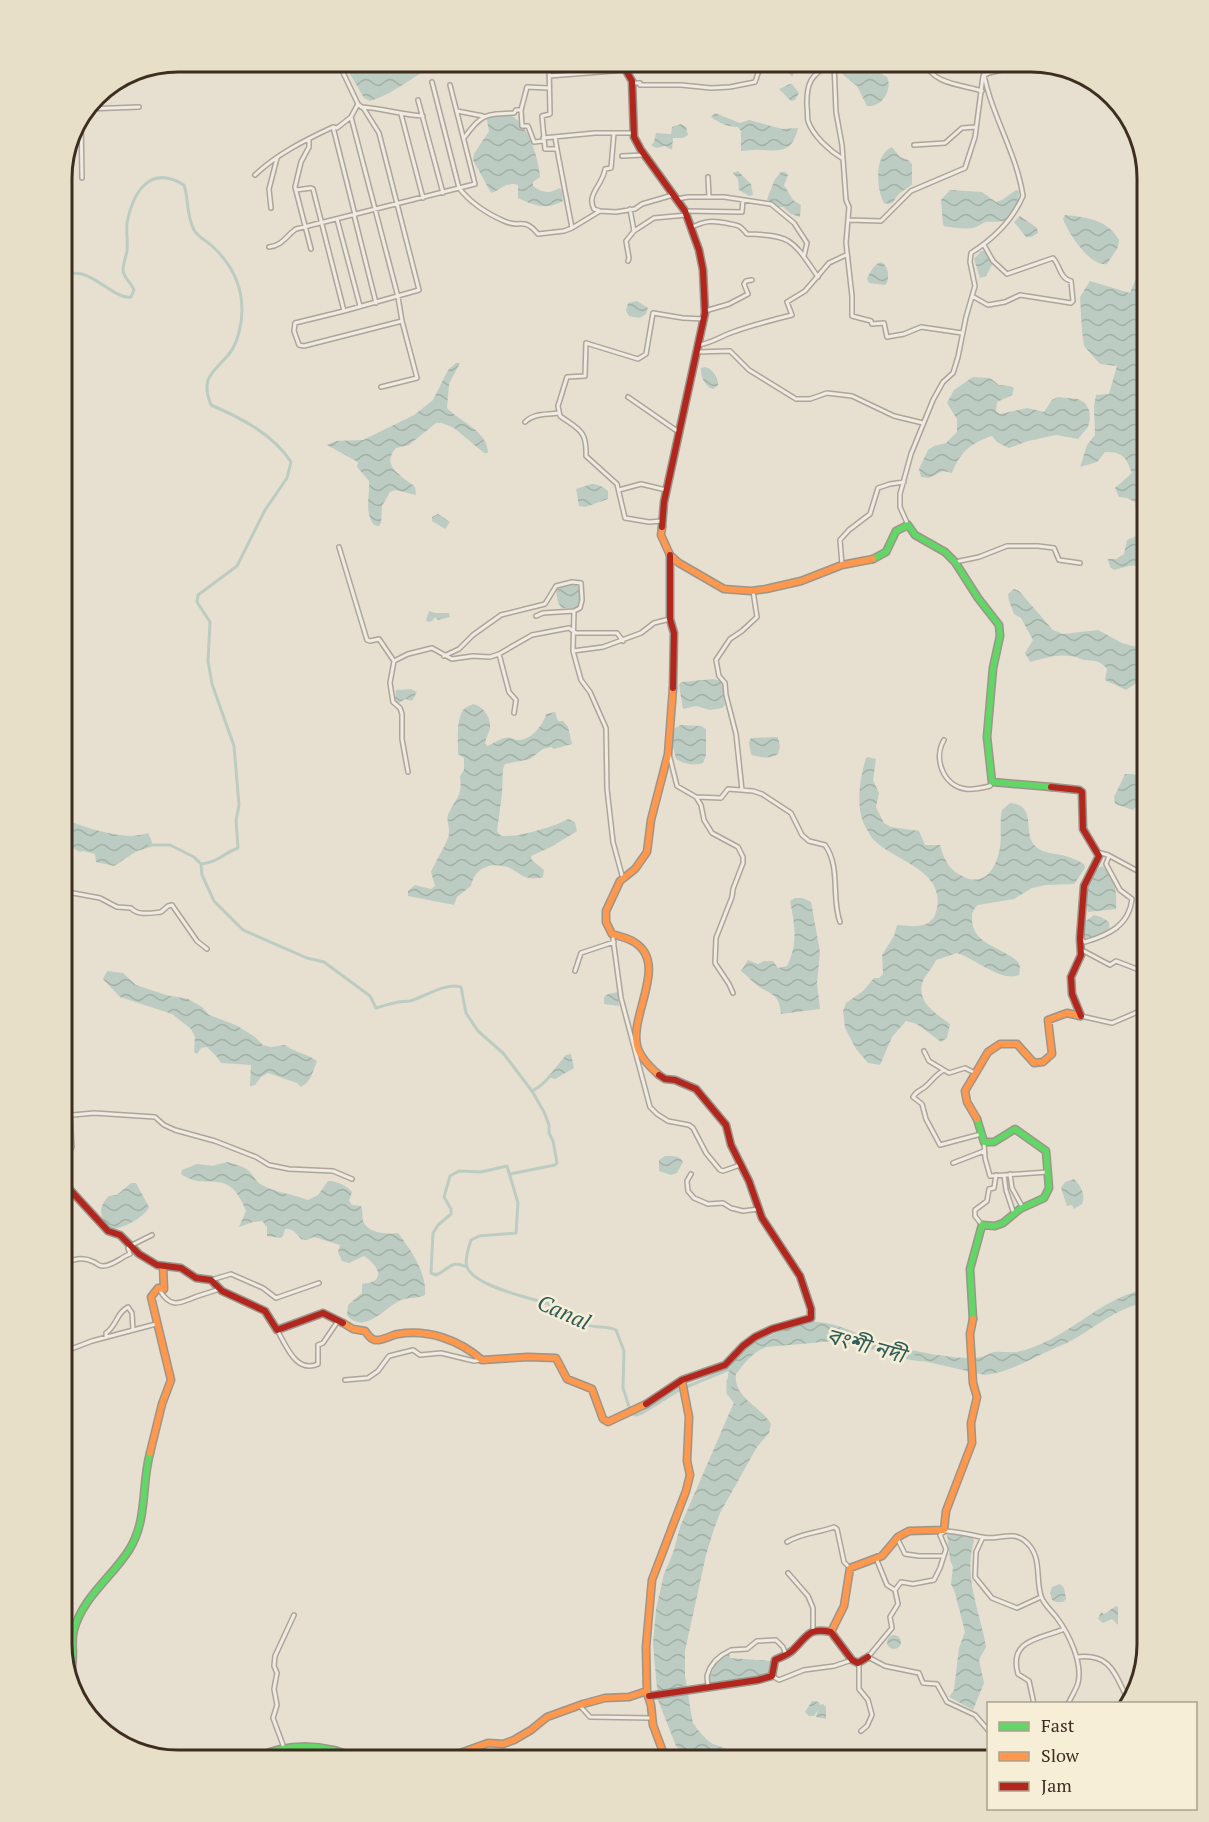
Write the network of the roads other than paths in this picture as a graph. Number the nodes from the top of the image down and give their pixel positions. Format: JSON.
{"nodes":[{"id":1,"x":343,"y":72,"type":"edge"},
{"id":2,"x":549,"y":72,"type":"edge"},
{"id":3,"x":600,"y":72,"type":"edge"},
{"id":4,"x":627,"y":72,"type":"edge"},
{"id":5,"x":758,"y":72,"type":"edge"},
{"id":6,"x":818,"y":72,"type":"edge"},
{"id":7,"x":834,"y":72,"type":"edge"},
{"id":8,"x":930,"y":72,"type":"edge"},
{"id":9,"x":983,"y":72,"type":"edge"},
{"id":10,"x":992,"y":72,"type":"edge"},
{"id":11,"x":549,"y":76,"type":"junction"},
{"id":12,"x":983,"y":76,"type":"junction"},
{"id":13,"x":432,"y":82,"type":"dead end"},
{"id":14,"x":632,"y":83,"type":"junction"},
{"id":15,"x":450,"y":85,"type":"dead end"},
{"id":16,"x":548,"y":87,"type":"junction"},
{"id":17,"x":982,"y":91,"type":"junction"},
{"id":18,"x":418,"y":100,"type":"dead end"},
{"id":19,"x":359,"y":105,"type":"junction"},
{"id":20,"x":139,"y":107,"type":"dead end"},
{"id":21,"x":98,"y":109,"type":"edge"},
{"id":22,"x":521,"y":110,"type":"junction"},
{"id":23,"x":457,"y":111,"type":"junction"},
{"id":24,"x":401,"y":114,"type":"junction"},
{"id":25,"x":423,"y":116,"type":"junction"},
{"id":26,"x":483,"y":116,"type":"junction"},
{"id":27,"x":351,"y":117,"type":"junction"},
{"id":28,"x":333,"y":127,"type":"junction"},
{"id":29,"x":976,"y":127,"type":"junction"},
{"id":30,"x":614,"y":133,"type":"junction"},
{"id":31,"x":634,"y":133,"type":"junction"},
{"id":32,"x":81,"y":136,"type":"edge"},
{"id":33,"x":555,"y":137,"type":"junction"},
{"id":34,"x":464,"y":138,"type":"junction"},
{"id":35,"x":309,"y":139,"type":"junction"},
{"id":36,"x":543,"y":140,"type":"junction"},
{"id":37,"x":914,"y":145,"type":"dead end"},
{"id":38,"x":557,"y":148,"type":"junction"},
{"id":39,"x":644,"y":155,"type":"junction"},
{"id":40,"x":278,"y":156,"type":"junction"},
{"id":41,"x":622,"y":156,"type":"dead end"},
{"id":42,"x":843,"y":159,"type":"junction"},
{"id":43,"x":255,"y":175,"type":"dead end"},
{"id":44,"x":708,"y":177,"type":"dead end"},
{"id":45,"x":82,"y":178,"type":"dead end"},
{"id":46,"x":459,"y":188,"type":"junction"},
{"id":47,"x":296,"y":190,"type":"junction"},
{"id":48,"x":443,"y":193,"type":"junction"},
{"id":49,"x":676,"y":197,"type":"junction"},
{"id":50,"x":708,"y":197,"type":"junction"},
{"id":51,"x":423,"y":198,"type":"junction"},
{"id":52,"x":743,"y":200,"type":"junction"},
{"id":53,"x":398,"y":204,"type":"junction"},
{"id":54,"x":272,"y":208,"type":"dead end"},
{"id":55,"x":630,"y":209,"type":"junction"},
{"id":56,"x":374,"y":210,"type":"junction"},
{"id":57,"x":600,"y":211,"type":"junction"},
{"id":58,"x":686,"y":213,"type":"junction"},
{"id":59,"x":355,"y":215,"type":"junction"},
{"id":60,"x":337,"y":219,"type":"junction"},
{"id":61,"x":849,"y":220,"type":"junction"},
{"id":62,"x":321,"y":223,"type":"junction"},
{"id":63,"x":692,"y":226,"type":"junction"},
{"id":64,"x":305,"y":227,"type":"junction"},
{"id":65,"x":572,"y":228,"type":"junction"},
{"id":66,"x":634,"y":231,"type":"junction"},
{"id":67,"x":984,"y":245,"type":"junction"},
{"id":68,"x":269,"y":247,"type":"dead end"},
{"id":69,"x":311,"y":249,"type":"dead end"},
{"id":70,"x":847,"y":255,"type":"junction"},
{"id":71,"x":804,"y":256,"type":"junction"},
{"id":72,"x":628,"y":261,"type":"dead end"},
{"id":73,"x":818,"y":277,"type":"junction"},
{"id":74,"x":752,"y":280,"type":"dead end"},
{"id":75,"x":972,"y":296,"type":"junction"},
{"id":76,"x":398,"y":297,"type":"junction"},
{"id":77,"x":376,"y":303,"type":"junction"},
{"id":78,"x":360,"y":306,"type":"junction"},
{"id":79,"x":344,"y":311,"type":"junction"},
{"id":80,"x":705,"y":311,"type":"junction"},
{"id":81,"x":704,"y":319,"type":"junction"},
{"id":82,"x":402,"y":321,"type":"junction"},
{"id":83,"x":962,"y":333,"type":"junction"},
{"id":84,"x":698,"y":345,"type":"junction"},
{"id":85,"x":696,"y":352,"type":"junction"},
{"id":86,"x":381,"y":387,"type":"dead end"},
{"id":87,"x":628,"y":397,"type":"dead end"},
{"id":88,"x":558,"y":412,"type":"junction"},
{"id":89,"x":525,"y":422,"type":"dead end"},
{"id":90,"x":923,"y":423,"type":"junction"},
{"id":91,"x":680,"y":433,"type":"junction"},
{"id":92,"x":904,"y":482,"type":"junction"},
{"id":93,"x":666,"y":490,"type":"junction"},
{"id":94,"x":618,"y":491,"type":"junction"},
{"id":95,"x":662,"y":521,"type":"junction"},
{"id":96,"x":908,"y":525,"type":"junction"},
{"id":97,"x":339,"y":547,"type":"dead end"},
{"id":98,"x":670,"y":555,"type":"junction"},
{"id":99,"x":955,"y":562,"type":"junction"},
{"id":100,"x":1080,"y":562,"type":"dead end"},
{"id":101,"x":842,"y":565,"type":"junction"},
{"id":102,"x":753,"y":591,"type":"junction"},
{"id":103,"x":574,"y":611,"type":"junction"},
{"id":104,"x":536,"y":616,"type":"dead end"},
{"id":105,"x":670,"y":619,"type":"junction"},
{"id":106,"x":573,"y":631,"type":"junction"},
{"id":107,"x":623,"y":640,"type":"junction"},
{"id":108,"x":573,"y":651,"type":"junction"},
{"id":109,"x":499,"y":654,"type":"junction"},
{"id":110,"x":444,"y":656,"type":"junction"},
{"id":111,"x":394,"y":661,"type":"junction"},
{"id":112,"x":514,"y":713,"type":"dead end"},
{"id":113,"x":944,"y":740,"type":"dead end"},
{"id":114,"x":668,"y":750,"type":"junction"},
{"id":115,"x":408,"y":772,"type":"dead end"},
{"id":116,"x":992,"y":783,"type":"junction"},
{"id":117,"x":742,"y":790,"type":"junction"},
{"id":118,"x":696,"y":797,"type":"junction"},
{"id":119,"x":1097,"y":852,"type":"junction"},
{"id":120,"x":1109,"y":856,"type":"junction"},
{"id":121,"x":1137,"y":870,"type":"edge"},
{"id":122,"x":623,"y":879,"type":"junction"},
{"id":123,"x":72,"y":893,"type":"edge"},
{"id":124,"x":840,"y":922,"type":"dead end"},
{"id":125,"x":614,"y":938,"type":"junction"},
{"id":126,"x":1080,"y":938,"type":"junction"},
{"id":127,"x":207,"y":949,"type":"dead end"},
{"id":128,"x":1080,"y":949,"type":"junction"},
{"id":129,"x":1137,"y":969,"type":"edge"},
{"id":130,"x":575,"y":970,"type":"dead end"},
{"id":131,"x":733,"y":993,"type":"dead end"},
{"id":132,"x":1137,"y":1013,"type":"edge"},
{"id":133,"x":1081,"y":1016,"type":"junction"},
{"id":134,"x":924,"y":1051,"type":"dead end"},
{"id":135,"x":944,"y":1070,"type":"junction"},
{"id":136,"x":975,"y":1073,"type":"junction"},
{"id":137,"x":72,"y":1114,"type":"edge"},
{"id":138,"x":981,"y":1134,"type":"junction"},
{"id":139,"x":984,"y":1142,"type":"junction"},
{"id":140,"x":984,"y":1151,"type":"junction"},
{"id":141,"x":953,"y":1163,"type":"dead end"},
{"id":142,"x":740,"y":1165,"type":"junction"},
{"id":143,"x":1048,"y":1172,"type":"junction"},
{"id":144,"x":691,"y":1174,"type":"dead end"},
{"id":145,"x":1010,"y":1174,"type":"junction"},
{"id":146,"x":996,"y":1175,"type":"junction"},
{"id":147,"x":1004,"y":1175,"type":"junction"},
{"id":148,"x":352,"y":1179,"type":"dead end"},
{"id":149,"x":72,"y":1192,"type":"edge"},
{"id":150,"x":1023,"y":1208,"type":"junction"},
{"id":151,"x":759,"y":1209,"type":"junction"},
{"id":152,"x":1014,"y":1214,"type":"junction"},
{"id":153,"x":982,"y":1225,"type":"junction"},
{"id":154,"x":152,"y":1235,"type":"dead end"},
{"id":155,"x":130,"y":1246,"type":"junction"},
{"id":156,"x":72,"y":1261,"type":"edge"},
{"id":157,"x":164,"y":1266,"type":"junction"},
{"id":158,"x":211,"y":1281,"type":"junction"},
{"id":159,"x":320,"y":1283,"type":"dead end"},
{"id":160,"x":158,"y":1288,"type":"junction"},
{"id":161,"x":220,"y":1289,"type":"junction"},
{"id":162,"x":338,"y":1321,"type":"junction"},
{"id":163,"x":156,"y":1324,"type":"junction"},
{"id":164,"x":133,"y":1330,"type":"junction"},
{"id":165,"x":277,"y":1330,"type":"junction"},
{"id":166,"x":106,"y":1337,"type":"junction"},
{"id":167,"x":72,"y":1349,"type":"edge"},
{"id":168,"x":482,"y":1360,"type":"junction"},
{"id":169,"x":345,"y":1380,"type":"dead end"},
{"id":170,"x":682,"y":1380,"type":"junction"},
{"id":171,"x":945,"y":1531,"type":"junction"},
{"id":172,"x":983,"y":1537,"type":"junction"},
{"id":173,"x":897,"y":1538,"type":"junction"},
{"id":174,"x":787,"y":1542,"type":"dead end"},
{"id":175,"x":943,"y":1556,"type":"junction"},
{"id":176,"x":876,"y":1558,"type":"junction"},
{"id":177,"x":850,"y":1568,"type":"junction"},
{"id":178,"x":788,"y":1573,"type":"dead end"},
{"id":179,"x":895,"y":1590,"type":"junction"},
{"id":180,"x":1041,"y":1597,"type":"junction"},
{"id":181,"x":294,"y":1615,"type":"dead end"},
{"id":182,"x":1064,"y":1629,"type":"junction"},
{"id":183,"x":813,"y":1631,"type":"junction"},
{"id":184,"x":831,"y":1632,"type":"junction"},
{"id":185,"x":786,"y":1655,"type":"junction"},
{"id":186,"x":868,"y":1657,"type":"junction"},
{"id":187,"x":1076,"y":1657,"type":"junction"},
{"id":188,"x":73,"y":1658,"type":"edge"},
{"id":189,"x":855,"y":1661,"type":"junction"},
{"id":190,"x":772,"y":1676,"type":"junction"},
{"id":191,"x":708,"y":1687,"type":"junction"},
{"id":192,"x":648,"y":1694,"type":"junction"},
{"id":193,"x":1124,"y":1694,"type":"edge"},
{"id":194,"x":1034,"y":1702,"type":"edge"},
{"id":195,"x":1069,"y":1702,"type":"edge"},
{"id":196,"x":580,"y":1706,"type":"junction"},
{"id":197,"x":651,"y":1718,"type":"junction"},
{"id":198,"x":987,"y":1729,"type":"edge"},
{"id":199,"x":861,"y":1731,"type":"dead end"},
{"id":200,"x":282,"y":1749,"type":"junction"},
{"id":201,"x":270,"y":1750,"type":"edge"},
{"id":202,"x":334,"y":1750,"type":"edge"},
{"id":203,"x":469,"y":1750,"type":"edge"},
{"id":204,"x":661,"y":1750,"type":"edge"}],
"edges":[{"from":1,"to":19,"type":"street"},
{"from":2,"to":11,"type":"street"},
{"from":3,"to":11,"type":"street"},
{"from":4,"to":14,"type":"street"},
{"from":5,"to":14,"type":"street"},
{"from":6,"to":42,"type":"street"},
{"from":7,"to":42,"type":"street"},
{"from":8,"to":17,"type":"street"},
{"from":9,"to":12,"type":"street"},
{"from":10,"to":12,"type":"street"},
{"from":11,"to":16,"type":"street"},
{"from":12,"to":17,"type":"street"},
{"from":12,"to":67,"type":"street"},
{"from":13,"to":46,"type":"street"},
{"from":14,"to":31,"type":"street"},
{"from":15,"to":23,"type":"street"},
{"from":16,"to":22,"type":"street"},
{"from":16,"to":36,"type":"street"},
{"from":17,"to":29,"type":"street"},
{"from":18,"to":25,"type":"street"},
{"from":19,"to":24,"type":"street"},
{"from":19,"to":27,"type":"street"},
{"from":19,"to":53,"type":"street"},
{"from":20,"to":21,"type":"street"},
{"from":22,"to":26,"type":"street"},
{"from":22,"to":36,"type":"street"},
{"from":23,"to":26,"type":"street"},
{"from":23,"to":34,"type":"street"},
{"from":24,"to":25,"type":"street"},
{"from":24,"to":51,"type":"street"},
{"from":25,"to":48,"type":"street"},
{"from":26,"to":34,"type":"street"},
{"from":27,"to":28,"type":"street"},
{"from":27,"to":56,"type":"street"},
{"from":28,"to":35,"type":"street"},
{"from":28,"to":59,"type":"street"},
{"from":29,"to":37,"type":"street"},
{"from":29,"to":61,"type":"street"},
{"from":30,"to":31,"type":"street"},
{"from":30,"to":33,"type":"street"},
{"from":30,"to":57,"type":"street"},
{"from":31,"to":39,"type":"street"},
{"from":32,"to":45,"type":"street"},
{"from":33,"to":36,"type":"street"},
{"from":33,"to":38,"type":"street"},
{"from":34,"to":46,"type":"street"},
{"from":35,"to":40,"type":"street"},
{"from":35,"to":47,"type":"street"},
{"from":36,"to":38,"type":"street"},
{"from":38,"to":65,"type":"street"},
{"from":39,"to":41,"type":"street"},
{"from":39,"to":49,"type":"street"},
{"from":40,"to":43,"type":"street"},
{"from":40,"to":54,"type":"street"},
{"from":42,"to":61,"type":"street"},
{"from":44,"to":50,"type":"street"},
{"from":46,"to":48,"type":"street"},
{"from":46,"to":65,"type":"street"},
{"from":47,"to":62,"type":"street"},
{"from":47,"to":64,"type":"street"},
{"from":48,"to":51,"type":"street"},
{"from":49,"to":50,"type":"street"},
{"from":49,"to":55,"type":"street"},
{"from":49,"to":58,"type":"street"},
{"from":50,"to":52,"type":"street"},
{"from":51,"to":53,"type":"street"},
{"from":52,"to":58,"type":"street"},
{"from":52,"to":71,"type":"street"},
{"from":53,"to":56,"type":"street"},
{"from":53,"to":76,"type":"street"},
{"from":55,"to":57,"type":"street"},
{"from":55,"to":66,"type":"street"},
{"from":56,"to":59,"type":"street"},
{"from":56,"to":76,"type":"street"},
{"from":57,"to":65,"type":"street"},
{"from":58,"to":63,"type":"street"},
{"from":58,"to":66,"type":"street"},
{"from":59,"to":60,"type":"street"},
{"from":59,"to":77,"type":"street"},
{"from":60,"to":62,"type":"street"},
{"from":60,"to":78,"type":"street"},
{"from":61,"to":70,"type":"street"},
{"from":62,"to":64,"type":"street"},
{"from":62,"to":79,"type":"street"},
{"from":63,"to":71,"type":"street"},
{"from":63,"to":80,"type":"street"},
{"from":64,"to":68,"type":"street"},
{"from":64,"to":69,"type":"street"},
{"from":66,"to":72,"type":"street"},
{"from":67,"to":75,"type":"street"},
{"from":67,"to":75,"type":"street"},
{"from":70,"to":73,"type":"street"},
{"from":70,"to":83,"type":"street"},
{"from":71,"to":73,"type":"street"},
{"from":73,"to":84,"type":"street"},
{"from":74,"to":80,"type":"street"},
{"from":75,"to":83,"type":"street"},
{"from":76,"to":77,"type":"street"},
{"from":76,"to":82,"type":"street"},
{"from":77,"to":78,"type":"street"},
{"from":78,"to":79,"type":"street"},
{"from":79,"to":82,"type":"street"},
{"from":80,"to":81,"type":"street"},
{"from":81,"to":84,"type":"street"},
{"from":81,"to":88,"type":"street"},
{"from":82,"to":86,"type":"street"},
{"from":83,"to":90,"type":"street"},
{"from":84,"to":85,"type":"street"},
{"from":85,"to":90,"type":"street"},
{"from":85,"to":91,"type":"street"},
{"from":87,"to":91,"type":"street"},
{"from":88,"to":89,"type":"street"},
{"from":88,"to":94,"type":"street"},
{"from":90,"to":92,"type":"street"},
{"from":91,"to":93,"type":"street"},
{"from":92,"to":96,"type":"street"},
{"from":92,"to":101,"type":"street"},
{"from":93,"to":94,"type":"street"},
{"from":93,"to":95,"type":"street"},
{"from":94,"to":95,"type":"street"},
{"from":95,"to":98,"type":"street"},
{"from":96,"to":99,"type":"street"},
{"from":96,"to":101,"type":"street"},
{"from":97,"to":111,"type":"street"},
{"from":98,"to":102,"type":"street"},
{"from":98,"to":105,"type":"street"},
{"from":99,"to":100,"type":"street"},
{"from":99,"to":116,"type":"street"},
{"from":101,"to":102,"type":"street"},
{"from":102,"to":117,"type":"street"},
{"from":103,"to":104,"type":"street"},
{"from":103,"to":106,"type":"street"},
{"from":103,"to":110,"type":"street"},
{"from":105,"to":107,"type":"street"},
{"from":105,"to":114,"type":"street"},
{"from":106,"to":107,"type":"street"},
{"from":106,"to":108,"type":"street"},
{"from":106,"to":109,"type":"street"},
{"from":107,"to":108,"type":"street"},
{"from":108,"to":122,"type":"street"},
{"from":109,"to":110,"type":"street"},
{"from":109,"to":112,"type":"street"},
{"from":110,"to":111,"type":"street"},
{"from":111,"to":115,"type":"street"},
{"from":113,"to":116,"type":"street"},
{"from":114,"to":118,"type":"street"},
{"from":114,"to":122,"type":"street"},
{"from":116,"to":119,"type":"street"},
{"from":117,"to":118,"type":"street"},
{"from":117,"to":124,"type":"street"},
{"from":118,"to":131,"type":"street"},
{"from":119,"to":120,"type":"street"},
{"from":119,"to":126,"type":"street"},
{"from":120,"to":121,"type":"street"},
{"from":120,"to":126,"type":"street"},
{"from":122,"to":125,"type":"street"},
{"from":123,"to":127,"type":"street"},
{"from":125,"to":130,"type":"street"},
{"from":125,"to":142,"type":"street"},
{"from":125,"to":142,"type":"street"},
{"from":126,"to":128,"type":"street"},
{"from":128,"to":129,"type":"street"},
{"from":128,"to":133,"type":"street"},
{"from":132,"to":133,"type":"street"},
{"from":133,"to":136,"type":"street"},
{"from":134,"to":135,"type":"street"},
{"from":135,"to":136,"type":"street"},
{"from":135,"to":138,"type":"street"},
{"from":136,"to":138,"type":"street"},
{"from":137,"to":148,"type":"street"},
{"from":138,"to":139,"type":"street"},
{"from":139,"to":140,"type":"street"},
{"from":139,"to":143,"type":"street"},
{"from":140,"to":141,"type":"street"},
{"from":140,"to":146,"type":"street"},
{"from":142,"to":151,"type":"street"},
{"from":143,"to":145,"type":"street"},
{"from":143,"to":150,"type":"street"},
{"from":144,"to":151,"type":"street"},
{"from":145,"to":147,"type":"street"},
{"from":145,"to":150,"type":"street"},
{"from":146,"to":147,"type":"street"},
{"from":146,"to":153,"type":"street"},
{"from":147,"to":152,"type":"street"},
{"from":149,"to":155,"type":"street"},
{"from":150,"to":152,"type":"street"},
{"from":151,"to":170,"type":"street"},
{"from":152,"to":153,"type":"street"},
{"from":153,"to":171,"type":"street"},
{"from":154,"to":155,"type":"street"},
{"from":155,"to":156,"type":"street"},
{"from":155,"to":157,"type":"street"},
{"from":157,"to":158,"type":"street"},
{"from":157,"to":160,"type":"street"},
{"from":158,"to":159,"type":"street"},
{"from":158,"to":161,"type":"street"},
{"from":160,"to":161,"type":"street"},
{"from":160,"to":163,"type":"street"},
{"from":161,"to":165,"type":"street"},
{"from":162,"to":165,"type":"street"},
{"from":162,"to":165,"type":"street"},
{"from":162,"to":168,"type":"street"},
{"from":163,"to":164,"type":"street"},
{"from":163,"to":188,"type":"street"},
{"from":164,"to":166,"type":"street"},
{"from":164,"to":166,"type":"street"},
{"from":166,"to":167,"type":"street"},
{"from":168,"to":169,"type":"street"},
{"from":168,"to":170,"type":"street"},
{"from":170,"to":192,"type":"street"},
{"from":171,"to":172,"type":"street"},
{"from":171,"to":173,"type":"street"},
{"from":171,"to":175,"type":"street"},
{"from":172,"to":180,"type":"street"},
{"from":172,"to":180,"type":"street"},
{"from":173,"to":175,"type":"street"},
{"from":173,"to":176,"type":"street"},
{"from":174,"to":177,"type":"street"},
{"from":175,"to":179,"type":"street"},
{"from":176,"to":177,"type":"street"},
{"from":176,"to":179,"type":"street"},
{"from":177,"to":184,"type":"street"},
{"from":178,"to":183,"type":"street"},
{"from":179,"to":186,"type":"street"},
{"from":180,"to":182,"type":"street"},
{"from":181,"to":200,"type":"street"},
{"from":182,"to":187,"type":"street"},
{"from":182,"to":194,"type":"street"},
{"from":183,"to":184,"type":"street"},
{"from":183,"to":185,"type":"street"},
{"from":184,"to":189,"type":"street"},
{"from":185,"to":190,"type":"street"},
{"from":185,"to":191,"type":"street"},
{"from":186,"to":189,"type":"street"},
{"from":186,"to":198,"type":"street"},
{"from":187,"to":193,"type":"street"},
{"from":187,"to":195,"type":"street"},
{"from":189,"to":190,"type":"street"},
{"from":189,"to":199,"type":"street"},
{"from":190,"to":191,"type":"street"},
{"from":191,"to":192,"type":"street"},
{"from":192,"to":196,"type":"street"},
{"from":192,"to":197,"type":"street"},
{"from":196,"to":197,"type":"street"},
{"from":196,"to":203,"type":"street"},
{"from":197,"to":204,"type":"street"},
{"from":200,"to":201,"type":"street"},
{"from":200,"to":202,"type":"street"}]}
